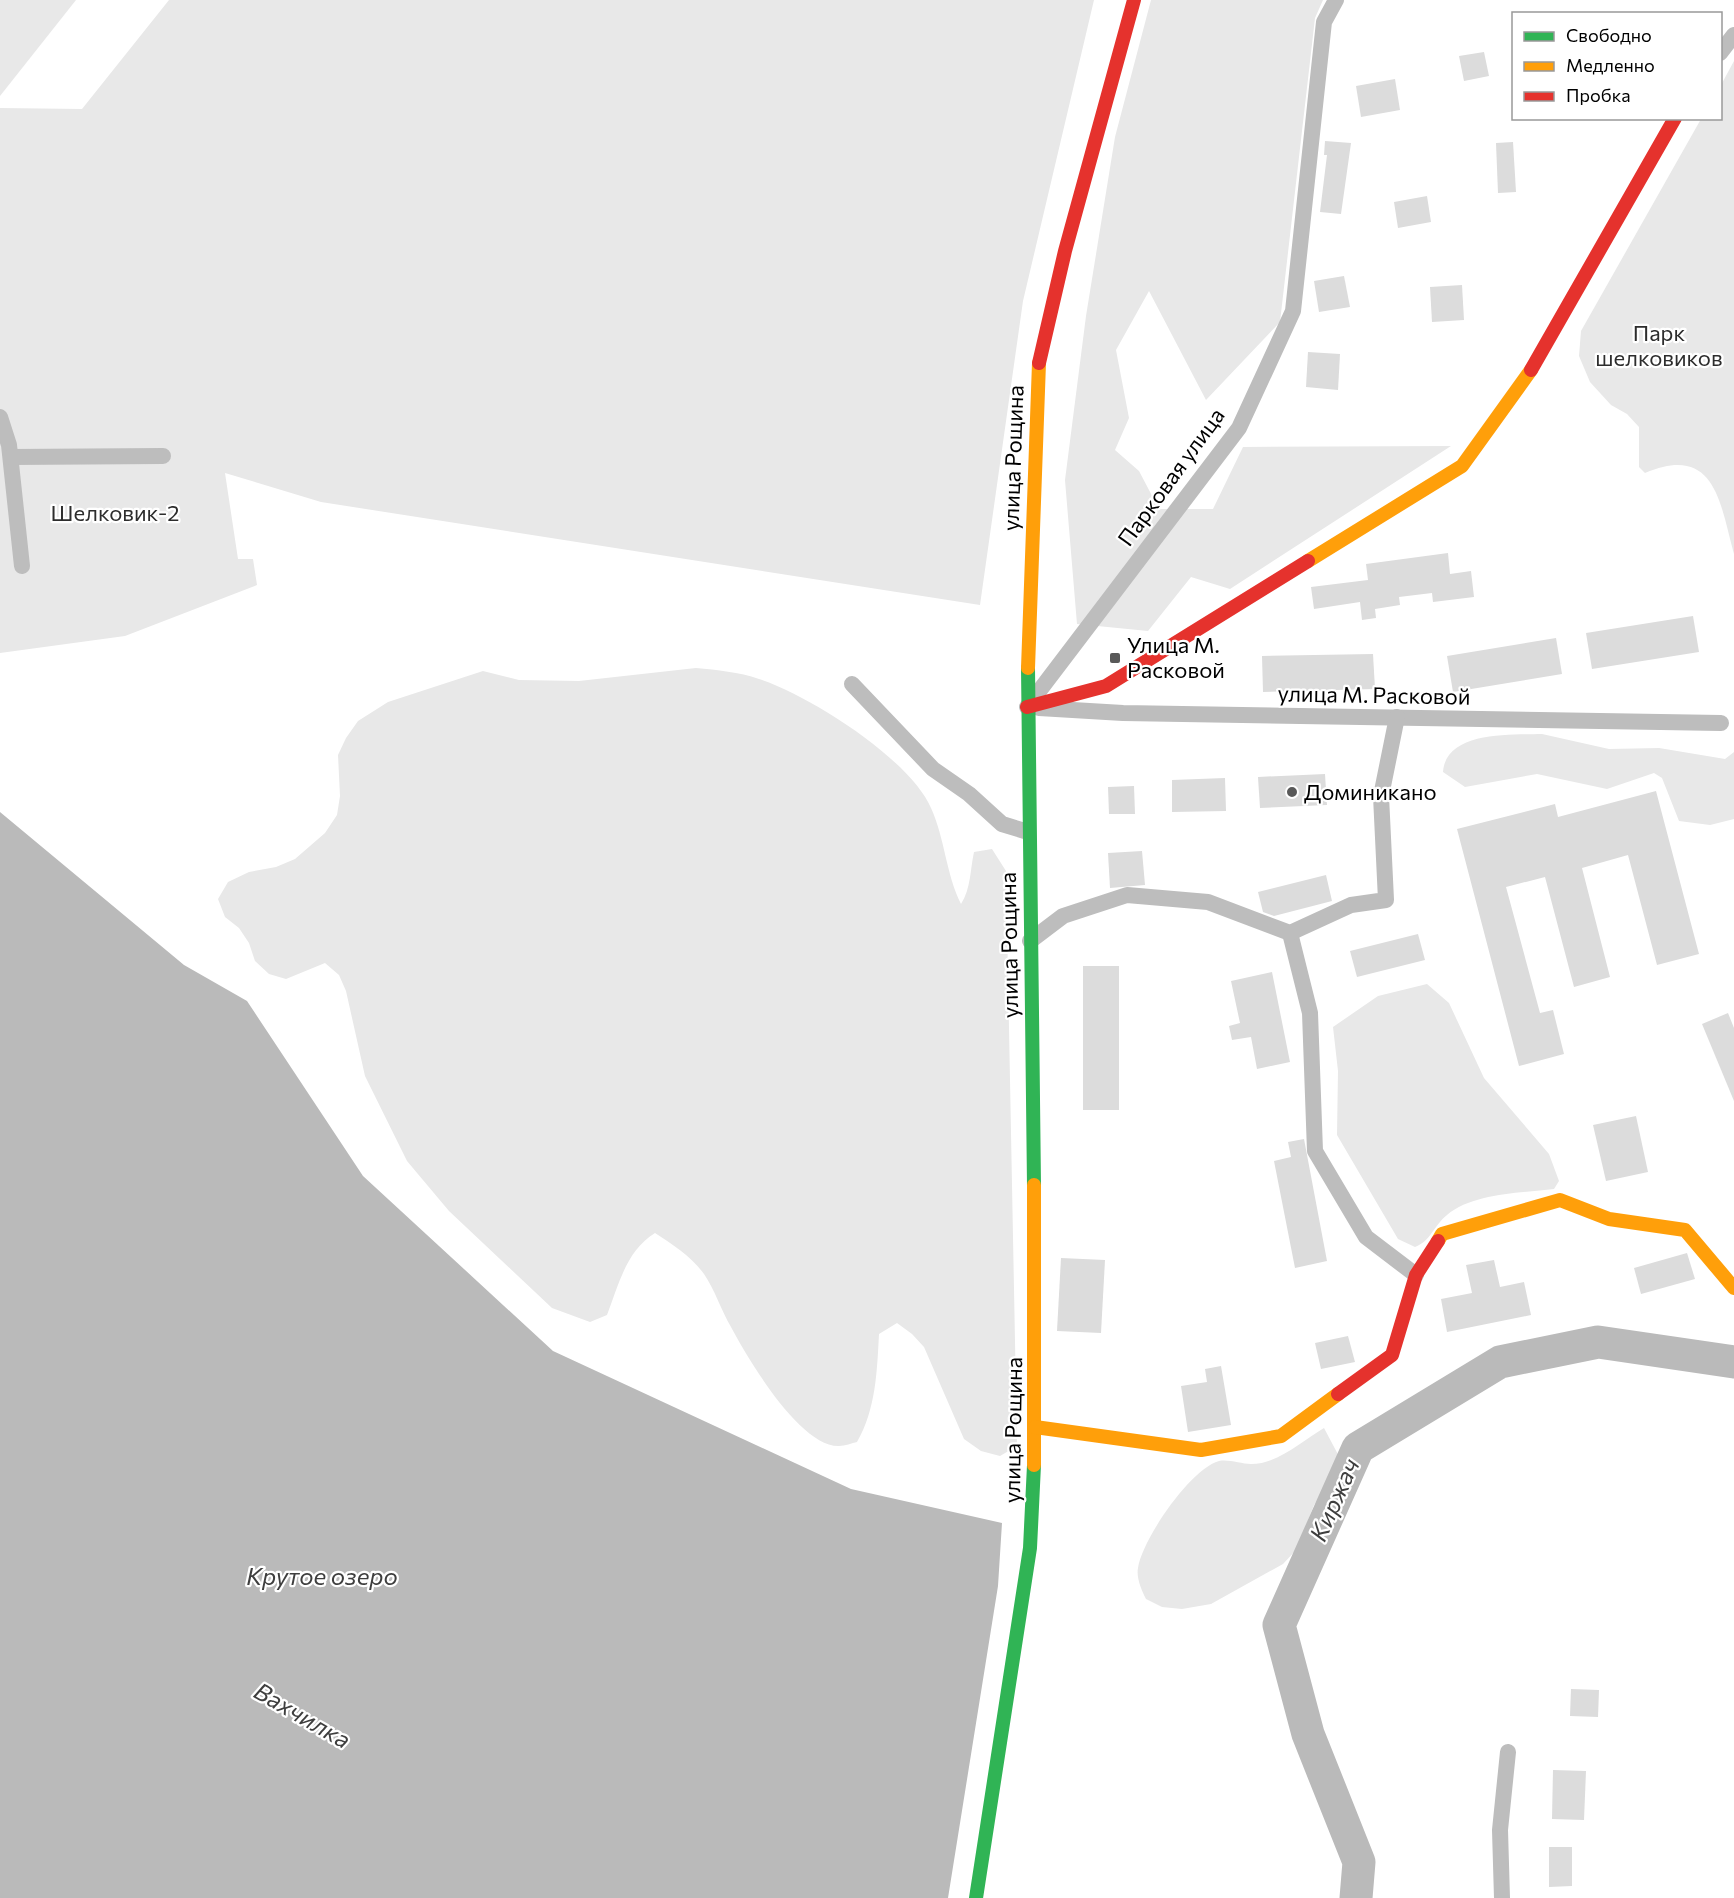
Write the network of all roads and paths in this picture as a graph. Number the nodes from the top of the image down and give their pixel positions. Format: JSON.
{"nodes":[{"id":1,"x":1134,"y":0,"type":"edge"},
{"id":2,"x":1336,"y":0,"type":"edge"},
{"id":3,"x":1734,"y":35,"type":"edge"},
{"id":4,"x":1722,"y":50,"type":"edge"},
{"id":5,"x":1674,"y":120,"type":"edge"},
{"id":6,"x":0,"y":417,"type":"edge"},
{"id":7,"x":163,"y":456,"type":"dead end"},
{"id":8,"x":11,"y":457,"type":"junction"},
{"id":9,"x":22,"y":566,"type":"dead end"},
{"id":10,"x":852,"y":684,"type":"dead end"},
{"id":11,"x":1106,"y":686,"type":"junction"},
{"id":12,"x":1027,"y":707,"type":"junction"},
{"id":13,"x":1123,"y":713,"type":"junction"},
{"id":14,"x":1397,"y":717,"type":"junction"},
{"id":15,"x":1721,"y":723,"type":"dead end"},
{"id":16,"x":1028,"y":832,"type":"junction"},
{"id":17,"x":1290,"y":933,"type":"junction"},
{"id":18,"x":1030,"y":941,"type":"junction"},
{"id":19,"x":1416,"y":1275,"type":"junction"},
{"id":20,"x":1734,"y":1288,"type":"edge"},
{"id":21,"x":1035,"y":1427,"type":"junction"},
{"id":22,"x":1508,"y":1752,"type":"dead end"},
{"id":23,"x":976,"y":1898,"type":"edge"},
{"id":24,"x":1502,"y":1898,"type":"edge"}],
"edges":[{"from":1,"to":12,"type":"street","name":"улица Рощина"},
{"from":2,"to":12,"type":"street","name":"Парковая улица"},
{"from":3,"to":4,"type":"street"},
{"from":5,"to":11,"type":"street"},
{"from":6,"to":8,"type":"street"},
{"from":7,"to":8,"type":"street"},
{"from":8,"to":9,"type":"street"},
{"from":10,"to":16,"type":"street"},
{"from":11,"to":12,"type":"street"},
{"from":11,"to":13,"type":"street"},
{"from":12,"to":13,"type":"street","name":"улица М. Расковой"},
{"from":12,"to":16,"type":"street","name":"улица Рощина"},
{"from":13,"to":14,"type":"street","name":"улица М. Расковой"},
{"from":14,"to":15,"type":"street","name":"улица М. Расковой"},
{"from":14,"to":17,"type":"street"},
{"from":16,"to":18,"type":"street","name":"улица Рощина"},
{"from":17,"to":18,"type":"street"},
{"from":17,"to":19,"type":"street"},
{"from":18,"to":21,"type":"street","name":"улица Рощина"},
{"from":19,"to":20,"type":"street"},
{"from":19,"to":21,"type":"street"},
{"from":21,"to":23,"type":"street","name":"улица Рощина"},
{"from":22,"to":24,"type":"street"}]}
